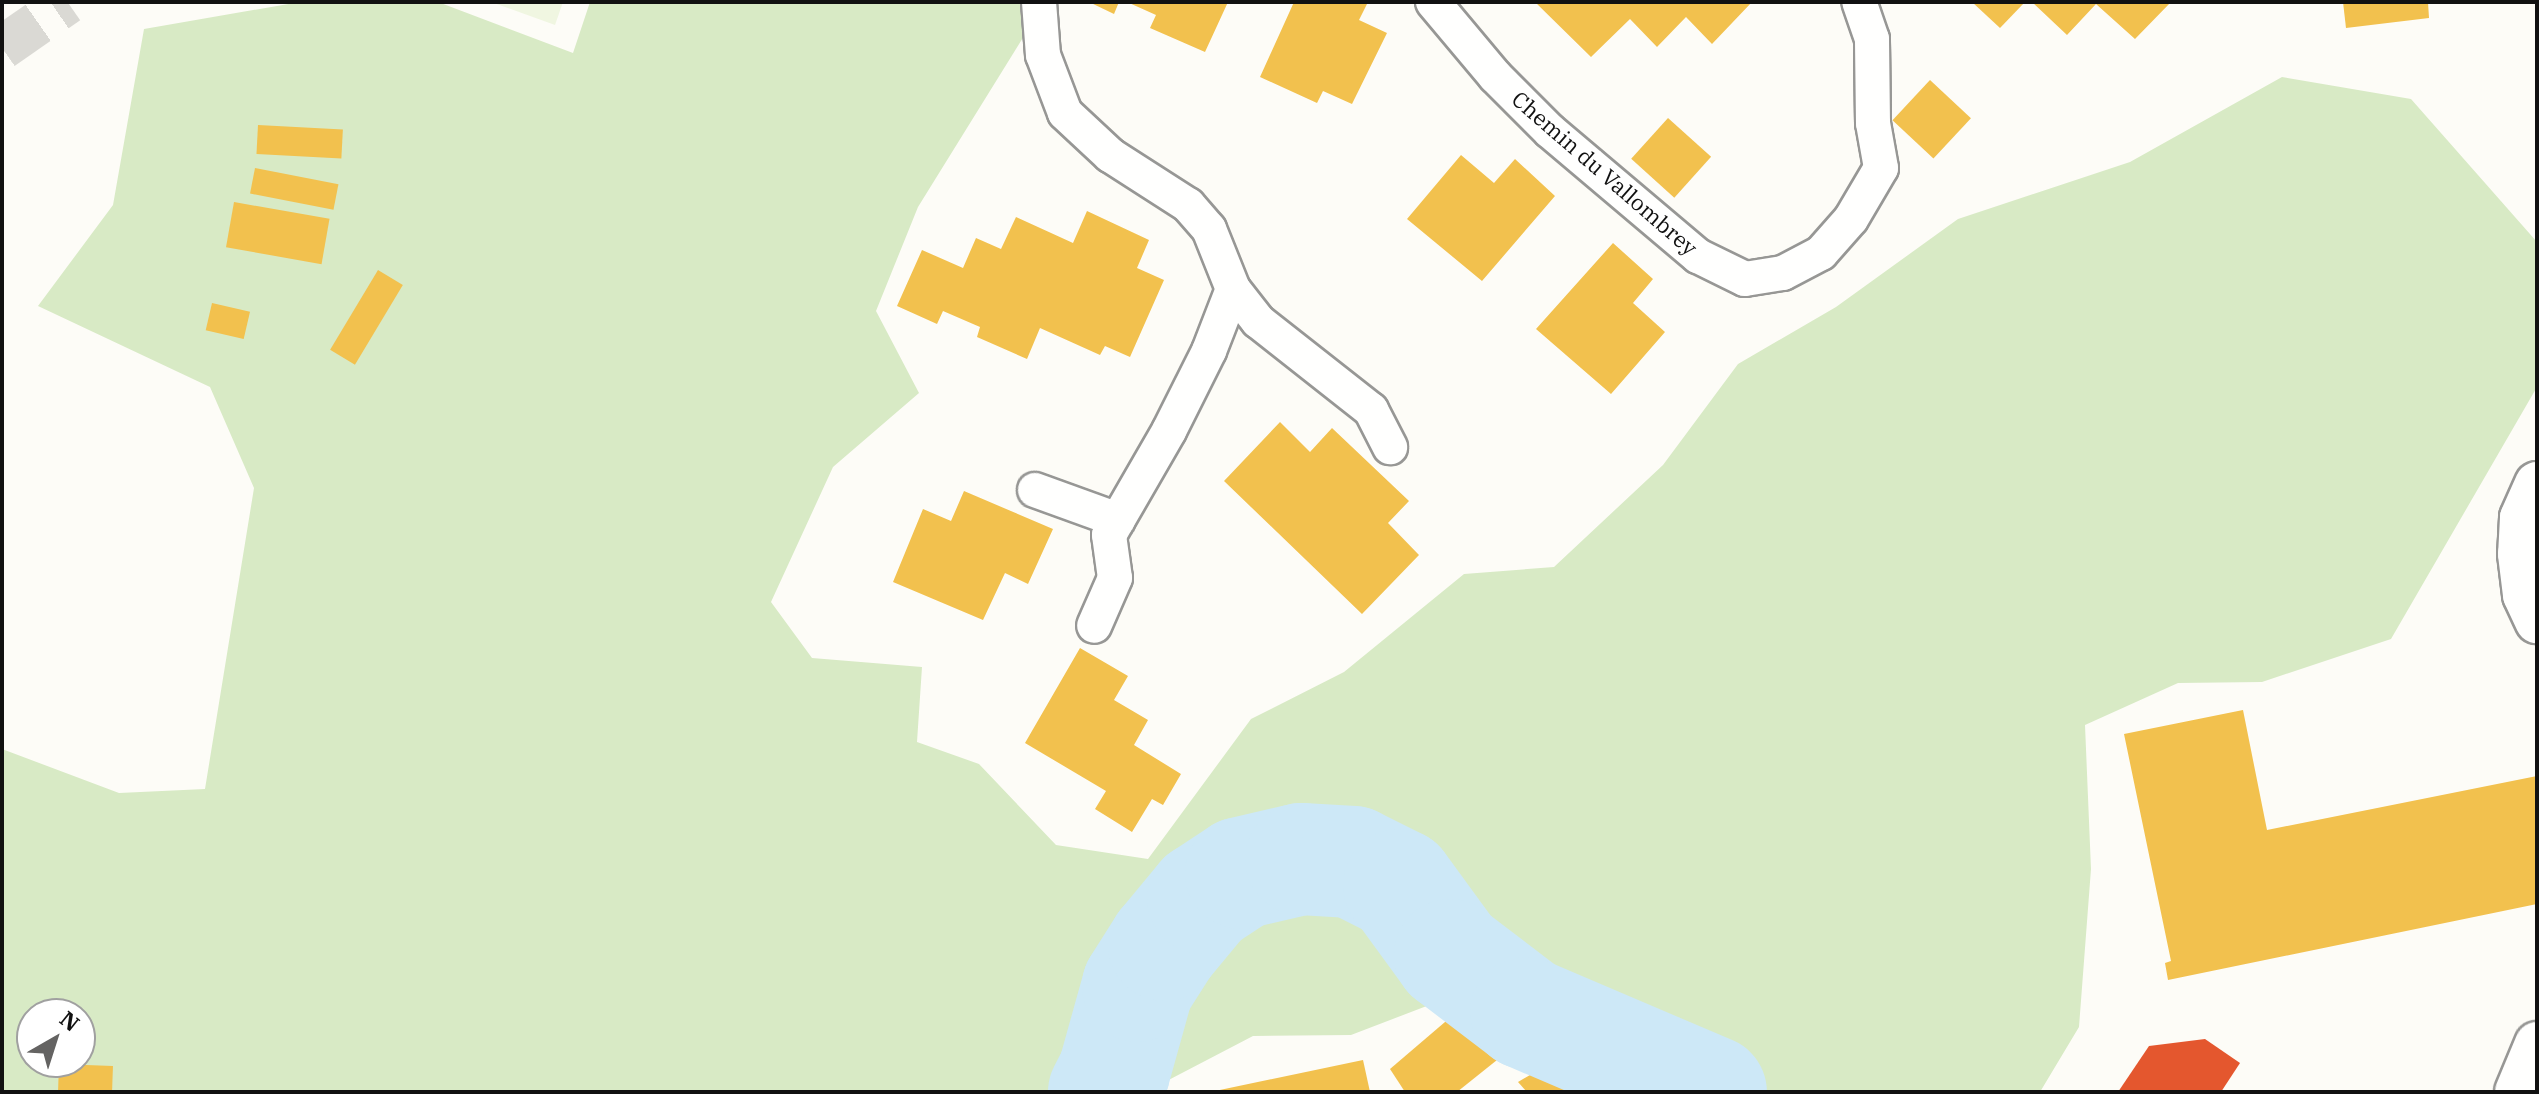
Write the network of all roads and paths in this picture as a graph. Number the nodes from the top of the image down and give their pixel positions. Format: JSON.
{"nodes":[{"id":1,"x":1039,"y":2,"type":"edge"},
{"id":2,"x":1433,"y":2,"type":"edge"},
{"id":3,"x":1859,"y":2,"type":"edge"},
{"id":4,"x":1233,"y":289,"type":"junction"},
{"id":5,"x":1390,"y":447,"type":"dead end"},
{"id":6,"x":2537,"y":484,"type":"edge"},
{"id":7,"x":1035,"y":490,"type":"dead end"},
{"id":8,"x":1118,"y":520,"type":"junction"},
{"id":9,"x":2537,"y":621,"type":"edge"},
{"id":10,"x":1094,"y":626,"type":"dead end"},
{"id":11,"x":2537,"y":1044,"type":"edge"},
{"id":12,"x":2517,"y":1092,"type":"edge"}],
"edges":[{"from":1,"to":4,"type":"lane"},
{"from":2,"to":3,"type":"lane","name":"Chemin du Vallombrey"},
{"from":4,"to":5,"type":"lane"},
{"from":4,"to":8,"type":"lane"},
{"from":6,"to":9,"type":"street"},
{"from":7,"to":8,"type":"lane"},
{"from":8,"to":10,"type":"lane"},
{"from":11,"to":12,"type":"street"}]}
